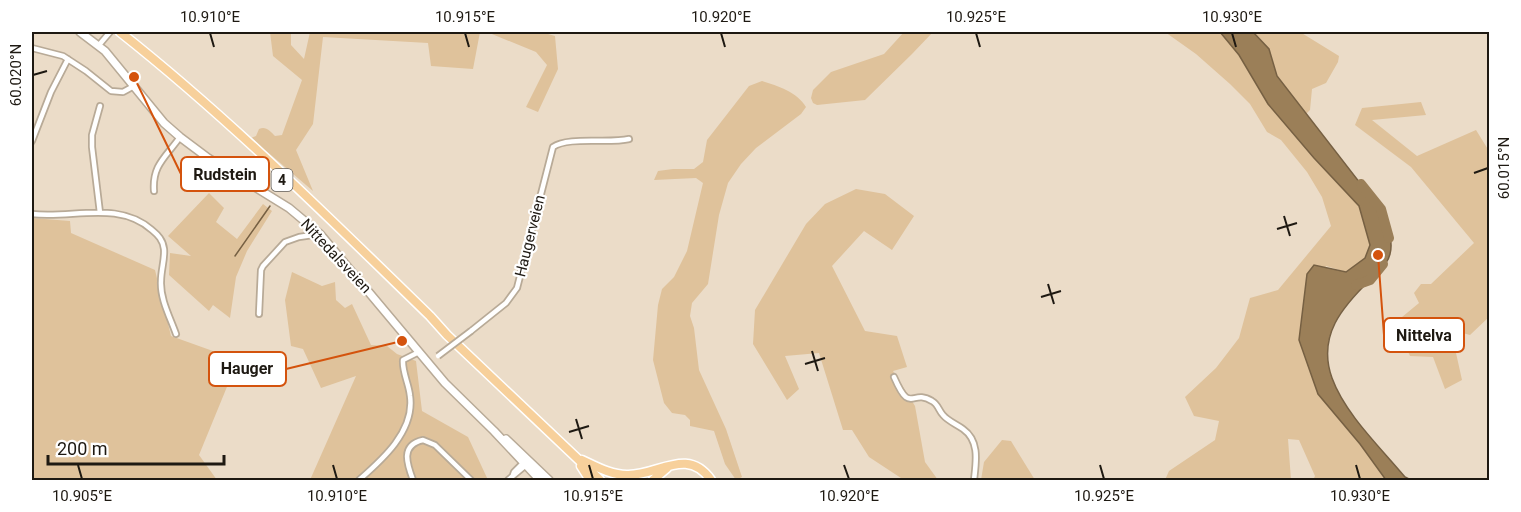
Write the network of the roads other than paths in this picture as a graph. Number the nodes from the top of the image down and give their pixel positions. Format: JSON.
{"nodes":[{"id":1,"x":80,"y":32,"type":"edge"},
{"id":2,"x":111,"y":32,"type":"edge"},
{"id":3,"x":120,"y":32,"type":"edge"},
{"id":4,"x":99,"y":45,"type":"junction"},
{"id":5,"x":32,"y":48,"type":"edge"},
{"id":6,"x":68,"y":59,"type":"junction"},
{"id":7,"x":134,"y":86,"type":"junction"},
{"id":8,"x":100,"y":106,"type":"dead end"},
{"id":9,"x":180,"y":137,"type":"junction"},
{"id":10,"x":629,"y":139,"type":"dead end"},
{"id":11,"x":32,"y":141,"type":"edge"},
{"id":12,"x":154,"y":191,"type":"dead end"},
{"id":13,"x":100,"y":213,"type":"junction"},
{"id":14,"x":32,"y":214,"type":"edge"},
{"id":15,"x":320,"y":234,"type":"junction"},
{"id":16,"x":259,"y":314,"type":"dead end"},
{"id":17,"x":176,"y":334,"type":"dead end"},
{"id":18,"x":447,"y":335,"type":"junction"},
{"id":19,"x":419,"y":352,"type":"junction"},
{"id":20,"x":429,"y":364,"type":"junction"},
{"id":21,"x":894,"y":377,"type":"dead end"},
{"id":22,"x":577,"y":458,"type":"junction"},
{"id":23,"x":526,"y":463,"type":"junction"},
{"id":24,"x":670,"y":465,"type":"junction"},
{"id":25,"x":359,"y":480,"type":"edge"},
{"id":26,"x":413,"y":480,"type":"edge"},
{"id":27,"x":471,"y":480,"type":"edge"},
{"id":28,"x":508,"y":480,"type":"edge"},
{"id":29,"x":540,"y":480,"type":"edge"},
{"id":30,"x":549,"y":480,"type":"edge"},
{"id":31,"x":590,"y":480,"type":"edge"},
{"id":32,"x":600,"y":480,"type":"edge"},
{"id":33,"x":653,"y":480,"type":"edge"},
{"id":34,"x":711,"y":480,"type":"edge"},
{"id":35,"x":974,"y":480,"type":"edge"}],
"edges":[{"from":1,"to":4,"type":"main road","name":"Nittedalsveien"},
{"from":2,"to":4,"type":"street"},
{"from":2,"to":18,"type":"highway","number":"4"},
{"from":3,"to":18,"type":"highway","number":"4"},
{"from":4,"to":7,"type":"main road","name":"Nittedalsveien"},
{"from":5,"to":6,"type":"street"},
{"from":6,"to":7,"type":"street"},
{"from":6,"to":11,"type":"street"},
{"from":7,"to":9,"type":"main road","name":"Nittedalsveien"},
{"from":8,"to":13,"type":"street"},
{"from":9,"to":12,"type":"street"},
{"from":9,"to":15,"type":"main road","name":"Nittedalsveien"},
{"from":10,"to":20,"type":"street","name":"Haugerveien","bridge":true},
{"from":13,"to":14,"type":"street"},
{"from":13,"to":17,"type":"street"},
{"from":15,"to":16,"type":"street"},
{"from":15,"to":19,"type":"main road","name":"Nittedalsveien"},
{"from":18,"to":22,"type":"highway","number":"4"},
{"from":19,"to":20,"type":"main road","name":"Nittedalsveien"},
{"from":19,"to":25,"type":"street"},
{"from":20,"to":23,"type":"main road","name":"Nittedalsveien"},
{"from":21,"to":35,"type":"street"},
{"from":22,"to":24,"type":"highway","number":"4"},
{"from":22,"to":31,"type":"highway","number":"4"},
{"from":22,"to":32,"type":"highway","number":"4"},
{"from":23,"to":28,"type":"street"},
{"from":23,"to":29,"type":"main road","name":"Nittedalsveien"},
{"from":23,"to":30,"type":"main road","name":"Nittedalsveien"},
{"from":24,"to":33,"type":"highway"},
{"from":24,"to":34,"type":"highway","number":"4"},
{"from":26,"to":27,"type":"street"}]}
